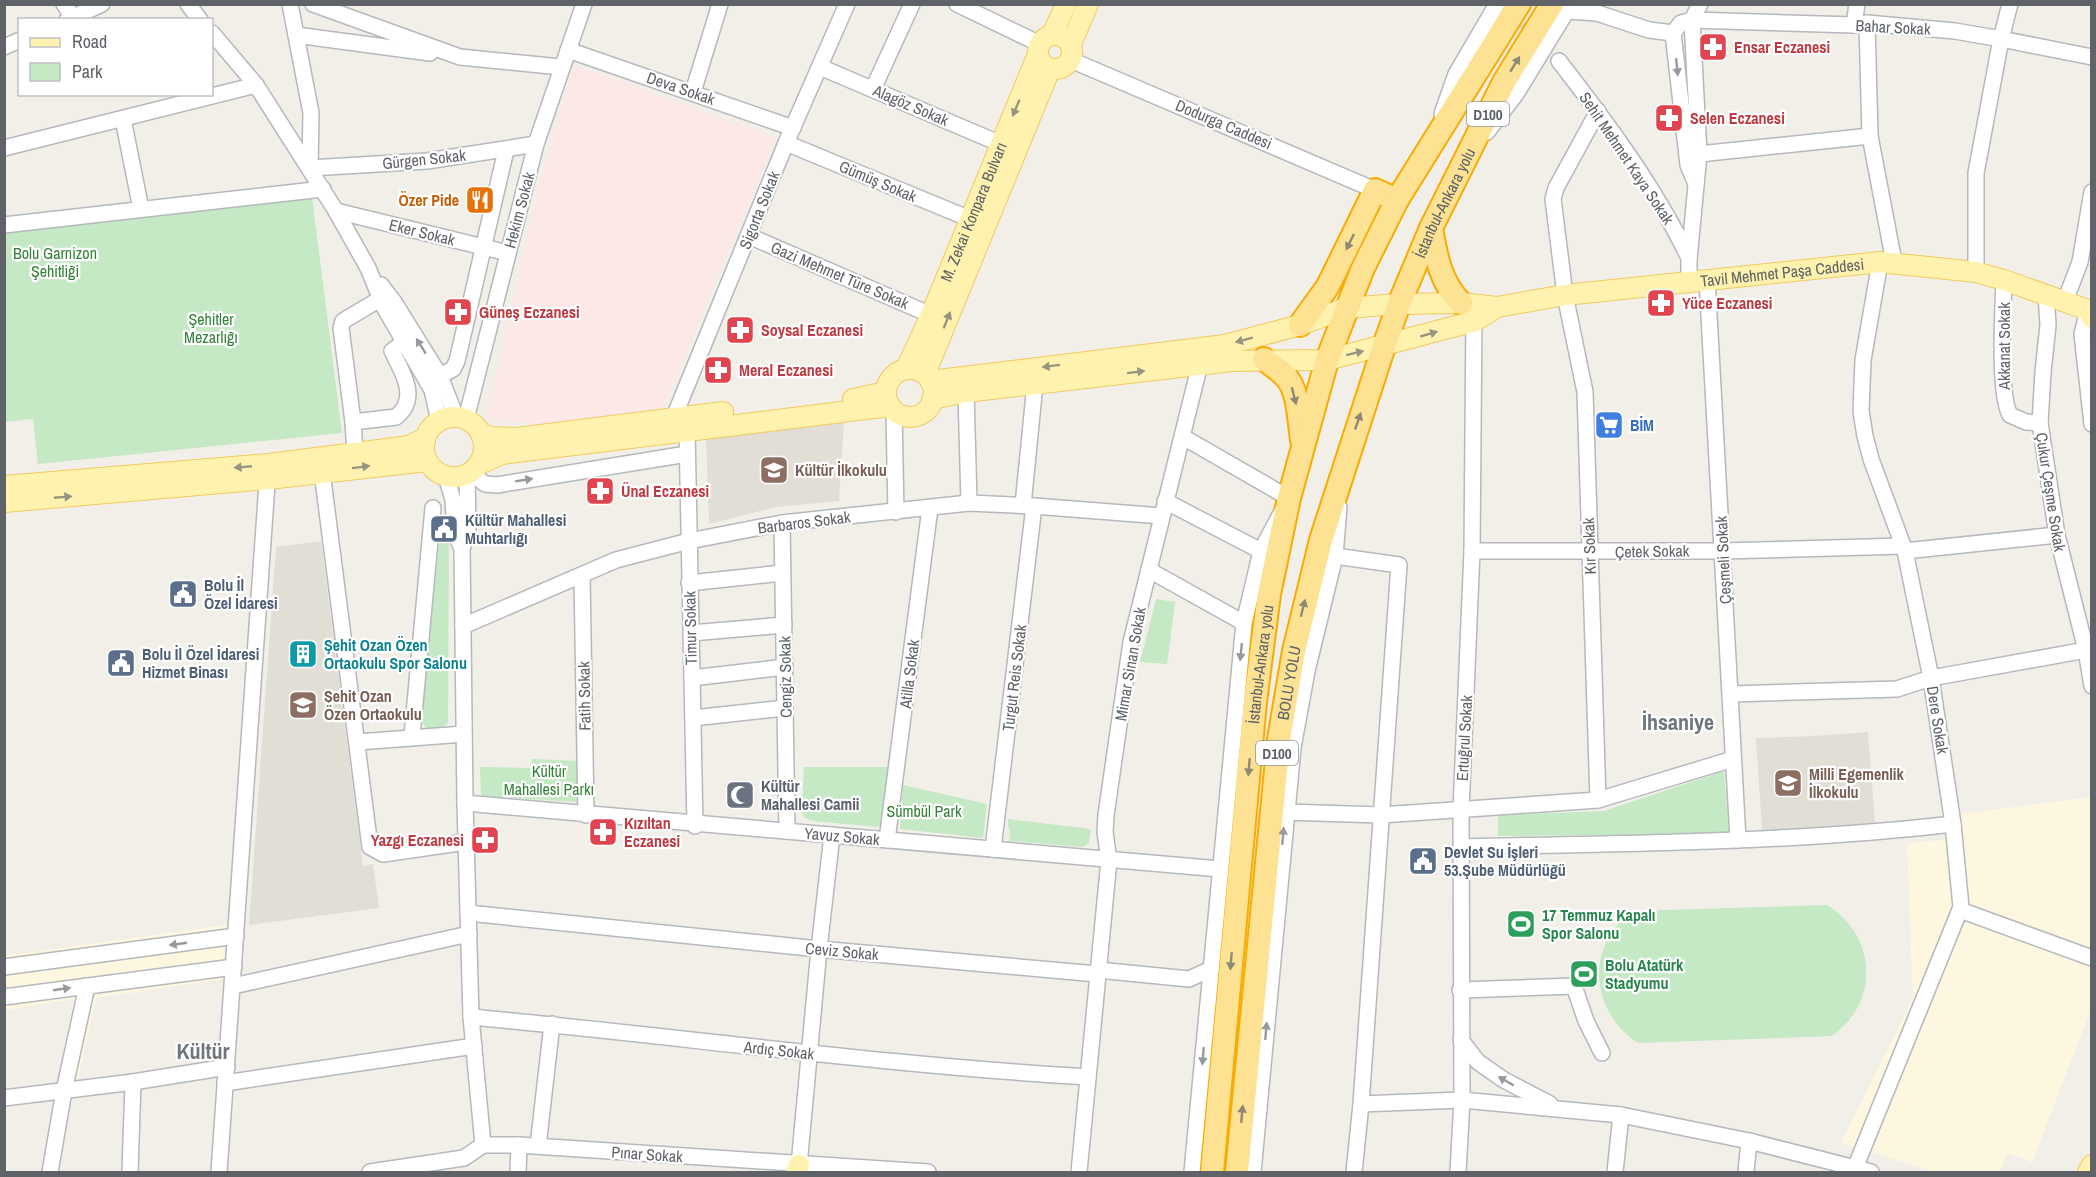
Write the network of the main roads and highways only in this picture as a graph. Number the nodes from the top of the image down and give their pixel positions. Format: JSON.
{"nodes":[{"id":1,"x":1066,"y":4,"type":"edge"},
{"id":2,"x":1088,"y":4,"type":"edge"},
{"id":3,"x":1519,"y":4,"type":"edge"},
{"id":4,"x":1564,"y":7,"type":"edge"},
{"id":5,"x":1045,"y":51,"type":"junction"},
{"id":6,"x":1071,"y":52,"type":"junction"},
{"id":7,"x":1397,"y":200,"type":"junction"},
{"id":8,"x":1431,"y":228,"type":"junction"},
{"id":9,"x":1399,"y":304,"type":"junction"},
{"id":10,"x":1346,"y":308,"type":"junction"},
{"id":11,"x":1470,"y":309,"type":"junction"},
{"id":12,"x":2090,"y":314,"type":"edge"},
{"id":13,"x":1300,"y":325,"type":"junction"},
{"id":14,"x":1384,"y":346,"type":"junction"},
{"id":15,"x":1264,"y":359,"type":"junction"},
{"id":16,"x":1327,"y":360,"type":"junction"},
{"id":17,"x":923,"y":381,"type":"junction"},
{"id":18,"x":890,"y":403,"type":"junction"},
{"id":19,"x":681,"y":424,"type":"junction"},
{"id":20,"x":481,"y":434,"type":"junction"},
{"id":21,"x":425,"y":438,"type":"junction"},
{"id":22,"x":1303,"y":445,"type":"junction"},
{"id":23,"x":427,"y":461,"type":"junction"},
{"id":24,"x":472,"y":470,"type":"junction"},
{"id":25,"x":268,"y":472,"type":"junction"},
{"id":26,"x":4,"y":486,"type":"edge"},
{"id":27,"x":4,"y":502,"type":"edge"},
{"id":28,"x":2091,"y":1165,"type":"edge"},
{"id":29,"x":1212,"y":1173,"type":"edge"},
{"id":30,"x":1237,"y":1173,"type":"edge"},
{"id":31,"x":2088,"y":1173,"type":"edge"}],
"edges":[{"from":1,"to":5,"type":"main road","name":"M. Zekai Konpara Bulvarı"},
{"from":2,"to":6,"type":"main road"},
{"from":3,"to":7,"type":"highway","number":"D100"},
{"from":8,"to":4,"type":"highway","name":"İstanbul-Ankara yolu","number":"D100","one_way":true},
{"from":5,"to":6,"type":"main road"},
{"from":5,"to":6,"type":"main road"},
{"from":17,"to":5,"type":"main road","name":"M. Zekai Konpara Bulvarı","one_way":true},
{"from":5,"to":17,"type":"main road","name":"M. Zekai Konpara Bulvarı","one_way":true},
{"from":7,"to":10,"type":"highway","number":"D100"},
{"from":7,"to":13,"type":"highway","one_way":true},
{"from":8,"to":9,"type":"highway","name":"İstanbul-Ankara yolu","number":"D100"},
{"from":8,"to":11,"type":"highway"},
{"from":9,"to":10,"type":"main road"},
{"from":9,"to":11,"type":"main road"},
{"from":9,"to":14,"type":"highway","name":"İstanbul-Ankara yolu","number":"D100"},
{"from":10,"to":13,"type":"main road"},
{"from":10,"to":16,"type":"highway","name":"İstanbul-Ankara yolu","number":"D100"},
{"from":11,"to":12,"type":"main road","name":"Tavil Mehmet Paşa Caddesi"},
{"from":14,"to":11,"type":"main road","one_way":true},
{"from":13,"to":17,"type":"main road","one_way":true},
{"from":16,"to":14,"type":"main road","one_way":true},
{"from":30,"to":14,"type":"highway","name":"BOLU YOLU","number":"D100","one_way":true},
{"from":15,"to":16,"type":"main road"},
{"from":17,"to":15,"type":"main road","one_way":true},
{"from":15,"to":22,"type":"highway","one_way":true},
{"from":16,"to":22,"type":"highway","name":"İstanbul-Ankara yolu","number":"D100"},
{"from":17,"to":18,"type":"main road"},
{"from":17,"to":18,"type":"main road"},
{"from":18,"to":19,"type":"main road"},
{"from":19,"to":20,"type":"main road"},
{"from":19,"to":24,"type":"main road"},
{"from":20,"to":21,"type":"main road"},
{"from":20,"to":24,"type":"main road"},
{"from":21,"to":23,"type":"main road"},
{"from":21,"to":25,"type":"main road"},
{"from":22,"to":29,"type":"highway","name":"İstanbul-Ankara yolu","number":"D100","one_way":true},
{"from":23,"to":24,"type":"main road"},
{"from":25,"to":23,"type":"main road","one_way":true},
{"from":25,"to":26,"type":"main road","one_way":true},
{"from":27,"to":25,"type":"main road","one_way":true},
{"from":28,"to":31,"type":"main road"}]}
